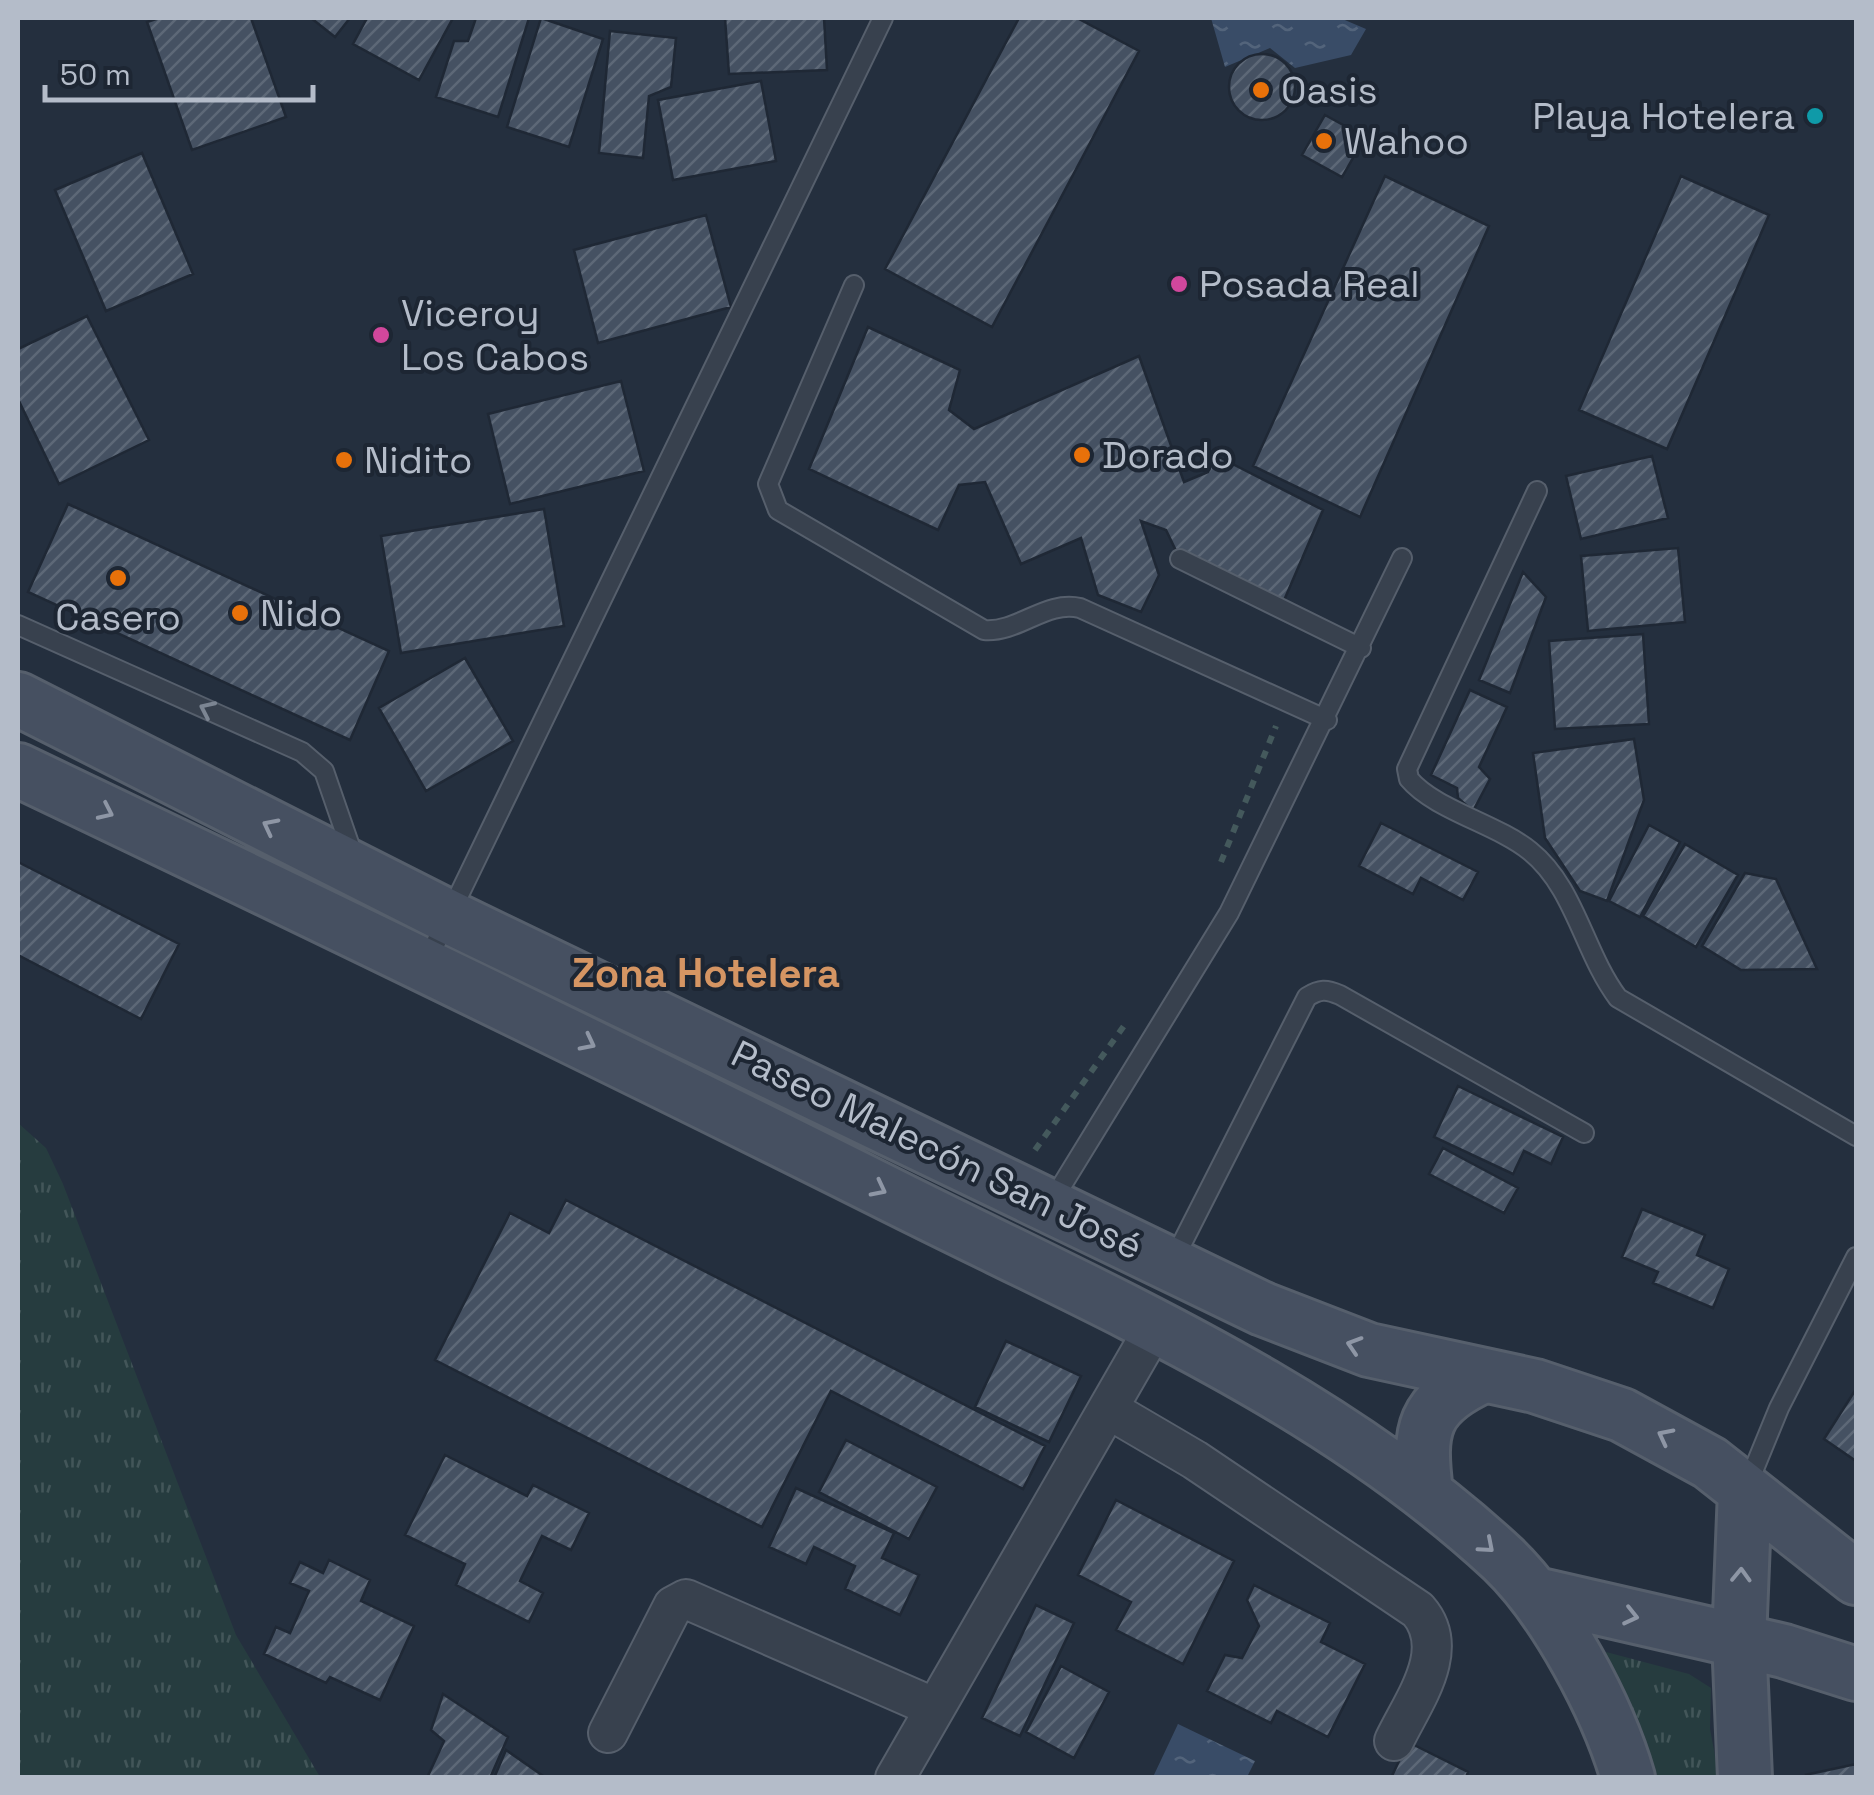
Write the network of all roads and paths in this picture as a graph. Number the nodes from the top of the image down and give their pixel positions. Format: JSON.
{"nodes":[{"id":1,"x":882,"y":18,"type":"edge"},
{"id":2,"x":854,"y":285,"type":"dead end"},
{"id":3,"x":1537,"y":492,"type":"dead end"},
{"id":4,"x":1402,"y":558,"type":"dead end"},
{"id":5,"x":1180,"y":559,"type":"dead end"},
{"id":6,"x":18,"y":625,"type":"edge"},
{"id":7,"x":1361,"y":648,"type":"junction"},
{"id":8,"x":18,"y":699,"type":"edge"},
{"id":9,"x":1286,"y":701,"type":"junction"},
{"id":10,"x":1327,"y":720,"type":"junction"},
{"id":11,"x":18,"y":770,"type":"edge"},
{"id":12,"x":358,"y":870,"type":"junction"},
{"id":13,"x":1216,"y":874,"type":"dead end"},
{"id":14,"x":449,"y":917,"type":"junction"},
{"id":15,"x":540,"y":961,"type":"junction"},
{"id":16,"x":426,"y":964,"type":"junction"},
{"id":17,"x":518,"y":1008,"type":"junction"},
{"id":18,"x":1127,"y":1022,"type":"dead end"},
{"id":19,"x":1584,"y":1133,"type":"dead end"},
{"id":20,"x":1856,"y":1136,"type":"edge"},
{"id":21,"x":1037,"y":1151,"type":"dead end"},
{"id":22,"x":1051,"y":1204,"type":"junction"},
{"id":23,"x":1856,"y":1258,"type":"edge"},
{"id":24,"x":1172,"y":1262,"type":"junction"},
{"id":25,"x":1156,"y":1325,"type":"junction"},
{"id":26,"x":1482,"y":1376,"type":"junction"},
{"id":27,"x":1108,"y":1409,"type":"junction"},
{"id":28,"x":1745,"y":1491,"type":"junction"},
{"id":29,"x":1426,"y":1492,"type":"junction"},
{"id":30,"x":1856,"y":1578,"type":"edge"},
{"id":31,"x":1536,"y":1594,"type":"junction"},
{"id":32,"x":1739,"y":1640,"type":"junction"},
{"id":33,"x":1856,"y":1674,"type":"edge"},
{"id":34,"x":933,"y":1708,"type":"junction"},
{"id":35,"x":608,"y":1733,"type":"dead end"},
{"id":36,"x":1394,"y":1740,"type":"dead end"},
{"id":37,"x":895,"y":1778,"type":"edge"},
{"id":38,"x":1628,"y":1778,"type":"edge"},
{"id":39,"x":1745,"y":1778,"type":"edge"}],
"edges":[{"from":1,"to":14,"type":"lane"},
{"from":2,"to":9,"type":"lane"},
{"from":3,"to":20,"type":"lane"},
{"from":4,"to":7,"type":"lane"},
{"from":5,"to":7,"type":"lane"},
{"from":12,"to":6,"type":"lane","one_way":true},
{"from":7,"to":10,"type":"lane"},
{"from":12,"to":8,"type":"main road","name":"Paseo Malecón San José","one_way":true},
{"from":9,"to":10,"type":"lane"},
{"from":9,"to":13,"type":"path"},
{"from":10,"to":22,"type":"lane"},
{"from":11,"to":16,"type":"main road","name":"Paseo Malecón San José","one_way":true},
{"from":12,"to":14,"type":"main road","name":"Paseo Malecón San José"},
{"from":14,"to":15,"type":"main road","name":"Paseo Malecón San José"},
{"from":14,"to":16,"type":"lane"},
{"from":15,"to":17,"type":"main road"},
{"from":15,"to":22,"type":"main road","name":"Paseo Malecón San José"},
{"from":16,"to":17,"type":"main road","name":"Paseo Malecón San José"},
{"from":17,"to":25,"type":"main road","name":"Paseo Malecón San José","one_way":true},
{"from":18,"to":21,"type":"path"},
{"from":19,"to":24,"type":"lane"},
{"from":22,"to":24,"type":"main road","name":"Paseo Malecón San José"},
{"from":23,"to":28,"type":"lane"},
{"from":26,"to":24,"type":"main road","name":"Paseo Malecón San José","one_way":true},
{"from":25,"to":27,"type":"street"},
{"from":25,"to":29,"type":"main road","name":"Paseo Malecón San José"},
{"from":28,"to":26,"type":"main road","name":"Paseo Malecón San José","one_way":true},
{"from":26,"to":29,"type":"main road"},
{"from":27,"to":34,"type":"street"},
{"from":27,"to":36,"type":"street"},
{"from":28,"to":30,"type":"main road","name":"Paseo Malecón San José"},
{"from":32,"to":28,"type":"main road","one_way":true},
{"from":29,"to":31,"type":"main road","name":"Paseo Malecón San José","one_way":true},
{"from":31,"to":32,"type":"main road","one_way":true},
{"from":31,"to":38,"type":"main road"},
{"from":32,"to":33,"type":"main road"},
{"from":32,"to":39,"type":"main road"},
{"from":34,"to":35,"type":"street"},
{"from":34,"to":37,"type":"street"}]}
